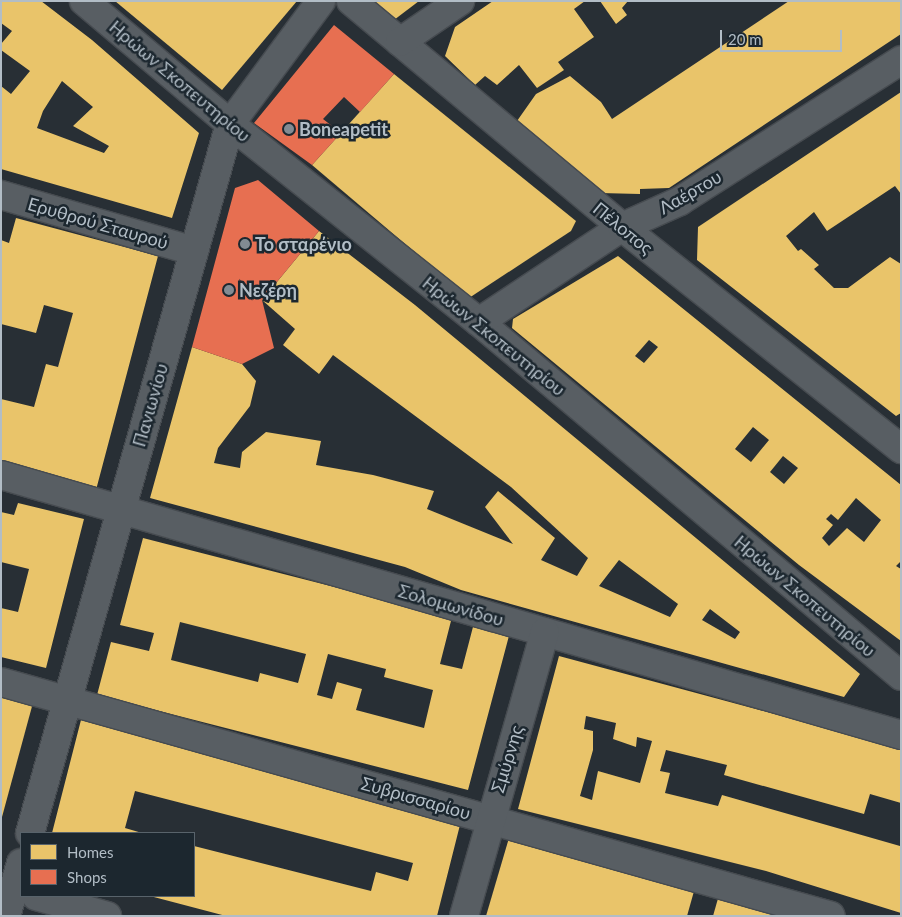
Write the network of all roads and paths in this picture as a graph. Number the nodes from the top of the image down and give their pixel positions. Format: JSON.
{"nodes":[{"id":1,"x":84,"y":1,"type":"edge"},
{"id":2,"x":321,"y":1,"type":"edge"},
{"id":3,"x":351,"y":1,"type":"edge"},
{"id":4,"x":460,"y":1,"type":"edge"},
{"id":5,"x":400,"y":42,"type":"junction"},
{"id":6,"x":901,"y":60,"type":"edge"},
{"id":7,"x":230,"y":124,"type":"junction"},
{"id":8,"x":1,"y":196,"type":"edge"},
{"id":9,"x":622,"y":227,"type":"junction"},
{"id":10,"x":194,"y":251,"type":"junction"},
{"id":11,"x":479,"y":322,"type":"junction"},
{"id":12,"x":901,"y":449,"type":"edge"},
{"id":13,"x":1,"y":475,"type":"edge"},
{"id":14,"x":121,"y":510,"type":"junction"},
{"id":15,"x":545,"y":632,"type":"junction"},
{"id":16,"x":901,"y":676,"type":"edge"},
{"id":17,"x":1,"y":682,"type":"edge"},
{"id":18,"x":67,"y":700,"type":"junction"},
{"id":19,"x":901,"y":735,"type":"edge"},
{"id":20,"x":490,"y":819,"type":"junction"},
{"id":21,"x":30,"y":832,"type":"edge"},
{"id":22,"x":20,"y":872,"type":"edge"},
{"id":23,"x":18,"y":891,"type":"edge"},
{"id":24,"x":39,"y":897,"type":"edge"},
{"id":25,"x":6,"y":916,"type":"edge"},
{"id":26,"x":107,"y":916,"type":"edge"},
{"id":27,"x":464,"y":916,"type":"edge"},
{"id":28,"x":831,"y":916,"type":"edge"}],
"edges":[{"from":1,"to":7,"type":"street","name":"Ηρώων Σκοπευτηρίου"},
{"from":2,"to":7,"type":"street","name":"Πανιωνίου"},
{"from":3,"to":5,"type":"street","name":"Πέλοπος"},
{"from":4,"to":5,"type":"street"},
{"from":5,"to":9,"type":"street","name":"Πέλοπος"},
{"from":6,"to":9,"type":"street","name":"Λαέρτου"},
{"from":7,"to":10,"type":"street","name":"Πανιωνίου"},
{"from":7,"to":11,"type":"street","name":"Ηρώων Σκοπευτηρίου"},
{"from":8,"to":10,"type":"street","name":"Ερυθρού Σταυρού"},
{"from":9,"to":11,"type":"street","name":"Λαέρτου"},
{"from":9,"to":12,"type":"street","name":"Πέλοπος"},
{"from":10,"to":14,"type":"street","name":"Πανιωνίου"},
{"from":11,"to":16,"type":"street","name":"Ηρώων Σκοπευτηρίου"},
{"from":13,"to":14,"type":"street","name":"Σολομωνίδου"},
{"from":14,"to":15,"type":"street","name":"Σολομωνίδου"},
{"from":14,"to":18,"type":"street","name":"Πανιωνίου"},
{"from":15,"to":19,"type":"street","name":"Σολομωνίδου"},
{"from":15,"to":20,"type":"street","name":"Σμύρνης"},
{"from":17,"to":18,"type":"street","name":"Συβρισσαρίου"},
{"from":18,"to":20,"type":"street","name":"Συβρισσαρίου"},
{"from":18,"to":21,"type":"street","name":"Πανιωνίου"},
{"from":20,"to":27,"type":"street","name":"Σμύρνης"},
{"from":20,"to":28,"type":"street","name":"Συβρισσαρίου"},
{"from":22,"to":23,"type":"street"},
{"from":23,"to":25,"type":"street"},
{"from":24,"to":26,"type":"street"}]}
